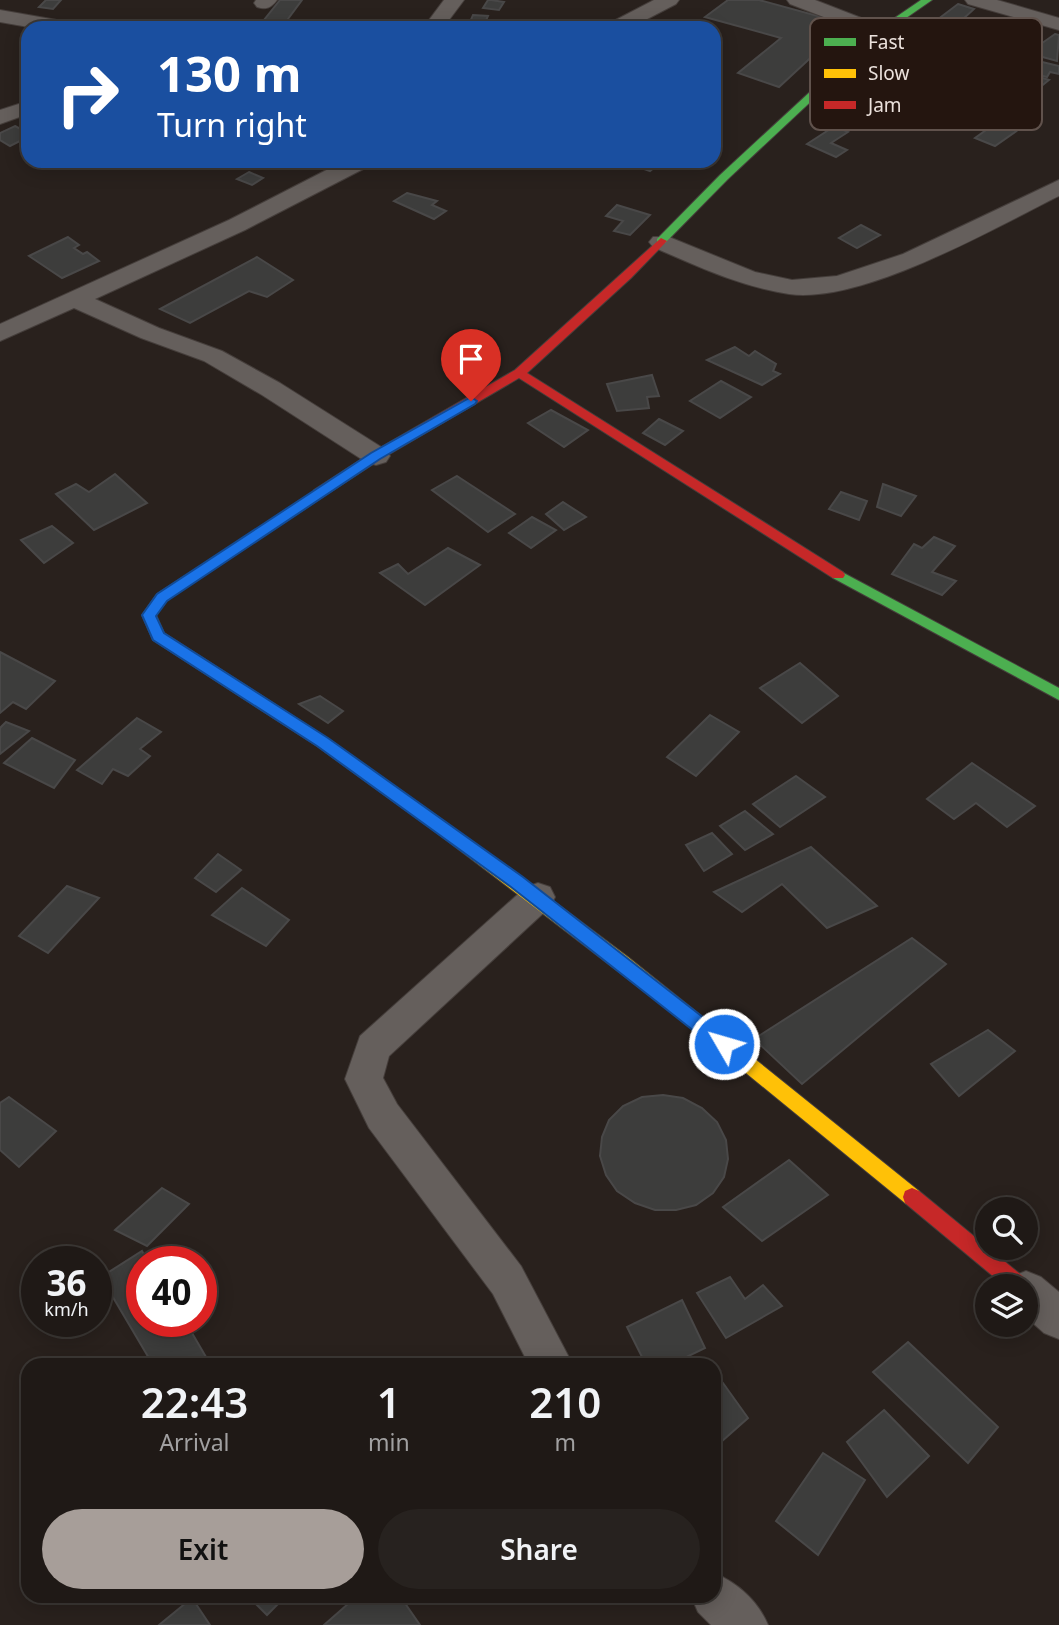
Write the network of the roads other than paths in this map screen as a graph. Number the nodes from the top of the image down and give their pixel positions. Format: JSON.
{"nodes":[{"id":1,"x":39,"y":0,"type":"edge"},
{"id":2,"x":454,"y":0,"type":"edge"},
{"id":3,"x":669,"y":0,"type":"edge"},
{"id":4,"x":797,"y":0,"type":"edge"},
{"id":5,"x":928,"y":0,"type":"edge"},
{"id":6,"x":975,"y":0,"type":"edge"},
{"id":7,"x":8,"y":17,"type":"edge"},
{"id":8,"x":844,"y":18,"type":"edge"},
{"id":9,"x":901,"y":18,"type":"edge"},
{"id":10,"x":1038,"y":18,"type":"edge"},
{"id":11,"x":1042,"y":19,"type":"edge"},
{"id":12,"x":30,"y":21,"type":"edge"},
{"id":13,"x":438,"y":21,"type":"edge"},
{"id":14,"x":628,"y":21,"type":"edge"},
{"id":15,"x":1059,"y":24,"type":"edge"},
{"id":16,"x":810,"y":97,"type":"edge"},
{"id":17,"x":21,"y":110,"type":"edge"},
{"id":18,"x":0,"y":117,"type":"edge"},
{"id":19,"x":347,"y":168,"type":"edge"},
{"id":20,"x":1059,"y":187,"type":"edge"},
{"id":21,"x":661,"y":242,"type":"junction"},
{"id":22,"x":74,"y":299,"type":"junction"},
{"id":23,"x":0,"y":333,"type":"edge"},
{"id":24,"x":519,"y":373,"type":"junction"},
{"id":25,"x":376,"y":456,"type":"junction"},
{"id":26,"x":1059,"y":695,"type":"edge"},
{"id":27,"x":538,"y":897,"type":"junction"},
{"id":28,"x":1005,"y":1274,"type":"edge"},
{"id":29,"x":1038,"y":1302,"type":"edge"},
{"id":30,"x":1059,"y":1319,"type":"edge"},
{"id":31,"x":548,"y":1358,"type":"edge"},
{"id":32,"x":721,"y":1602,"type":"edge"},
{"id":33,"x":746,"y":1625,"type":"edge"}],
"edges":[{"from":1,"to":7,"type":"street"},
{"from":2,"to":13,"type":"street"},
{"from":3,"to":14,"type":"street"},
{"from":4,"to":8,"type":"street"},
{"from":5,"to":9,"type":"street"},
{"from":6,"to":10,"type":"street"},
{"from":7,"to":12,"type":"street"},
{"from":11,"to":15,"type":"street"},
{"from":16,"to":21,"type":"street"},
{"from":17,"to":18,"type":"street"},
{"from":19,"to":22,"type":"street"},
{"from":20,"to":21,"type":"street"},
{"from":21,"to":24,"type":"street"},
{"from":22,"to":23,"type":"street"},
{"from":22,"to":25,"type":"street"},
{"from":24,"to":25,"type":"street"},
{"from":24,"to":26,"type":"street"},
{"from":25,"to":27,"type":"street"},
{"from":27,"to":28,"type":"street"},
{"from":27,"to":31,"type":"street"},
{"from":29,"to":30,"type":"street"},
{"from":32,"to":33,"type":"street"}]}
